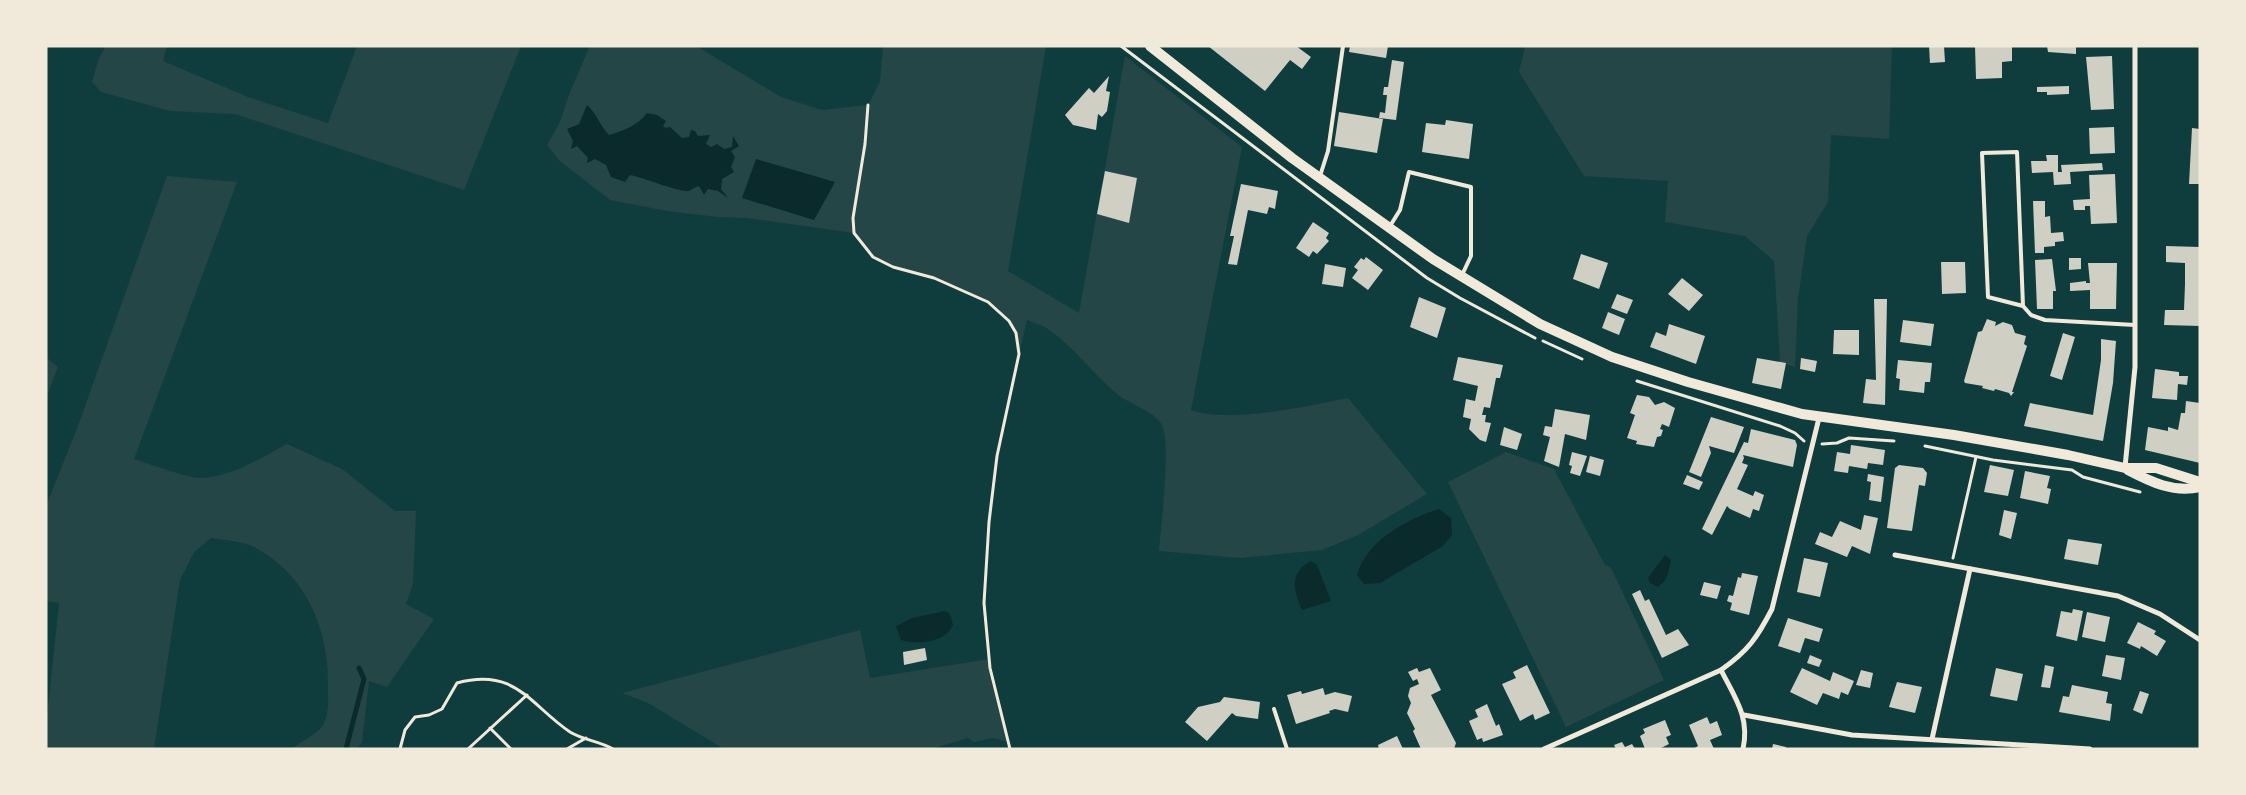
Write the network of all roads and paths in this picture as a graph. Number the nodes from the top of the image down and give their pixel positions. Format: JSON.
{"nodes":[{"id":1,"x":1150,"y":46,"type":"edge"},
{"id":2,"x":1343,"y":46,"type":"edge"},
{"id":3,"x":2135,"y":46,"type":"edge"},
{"id":4,"x":868,"y":105,"type":"dead end"},
{"id":5,"x":1320,"y":178,"type":"junction"},
{"id":6,"x":1388,"y":228,"type":"junction"},
{"id":7,"x":1460,"y":277,"type":"junction"},
{"id":8,"x":2024,"y":306,"type":"junction"},
{"id":9,"x":2135,"y":325,"type":"junction"},
{"id":10,"x":1819,"y":418,"type":"junction"},
{"id":11,"x":1904,"y":443,"type":"dead end"},
{"id":12,"x":1820,"y":444,"type":"dead end"},
{"id":13,"x":1923,"y":445,"type":"dead end"},
{"id":14,"x":1976,"y":456,"type":"junction"},
{"id":15,"x":2125,"y":468,"type":"junction"},
{"id":16,"x":2200,"y":482,"type":"edge"},
{"id":17,"x":2200,"y":486,"type":"edge"},
{"id":18,"x":2148,"y":494,"type":"dead end"},
{"id":19,"x":1895,"y":556,"type":"dead end"},
{"id":20,"x":1951,"y":566,"type":"junction"},
{"id":21,"x":1970,"y":569,"type":"junction"},
{"id":22,"x":2200,"y":640,"type":"edge"},
{"id":23,"x":1720,"y":670,"type":"junction"},
{"id":24,"x":527,"y":695,"type":"junction"},
{"id":25,"x":1274,"y":709,"type":"dead end"},
{"id":26,"x":1744,"y":715,"type":"junction"},
{"id":27,"x":490,"y":728,"type":"junction"},
{"id":28,"x":586,"y":738,"type":"junction"},
{"id":29,"x":1932,"y":739,"type":"junction"},
{"id":30,"x":2050,"y":747,"type":"edge"},
{"id":31,"x":400,"y":749,"type":"edge"},
{"id":32,"x":468,"y":749,"type":"edge"},
{"id":33,"x":511,"y":749,"type":"edge"},
{"id":34,"x":567,"y":749,"type":"edge"},
{"id":35,"x":613,"y":749,"type":"edge"},
{"id":36,"x":1010,"y":749,"type":"edge"},
{"id":37,"x":1287,"y":749,"type":"edge"},
{"id":38,"x":1544,"y":749,"type":"edge"},
{"id":39,"x":1743,"y":749,"type":"edge"},
{"id":40,"x":2090,"y":749,"type":"edge"}],
"edges":[{"from":1,"to":5,"type":"main road"},
{"from":2,"to":5,"type":"lane"},
{"from":3,"to":9,"type":"street"},
{"from":4,"to":36,"type":"path"},
{"from":5,"to":6,"type":"main road"},
{"from":6,"to":7,"type":"main road"},
{"from":6,"to":7,"type":"lane"},
{"from":7,"to":10,"type":"main road"},
{"from":8,"to":8,"type":"lane"},
{"from":8,"to":9,"type":"lane"},
{"from":9,"to":15,"type":"street"},
{"from":10,"to":15,"type":"main road"},
{"from":10,"to":23,"type":"street"},
{"from":11,"to":12,"type":"path"},
{"from":13,"to":14,"type":"path"},
{"from":14,"to":18,"type":"path"},
{"from":14,"to":20,"type":"path"},
{"from":15,"to":16,"type":"main road"},
{"from":15,"to":17,"type":"main road"},
{"from":19,"to":20,"type":"street"},
{"from":20,"to":21,"type":"street"},
{"from":21,"to":22,"type":"street"},
{"from":21,"to":29,"type":"street"},
{"from":23,"to":26,"type":"street"},
{"from":23,"to":38,"type":"street"},
{"from":24,"to":27,"type":"path"},
{"from":24,"to":28,"type":"path"},
{"from":24,"to":31,"type":"path"},
{"from":25,"to":37,"type":"lane"},
{"from":26,"to":29,"type":"street"},
{"from":26,"to":39,"type":"street"},
{"from":27,"to":32,"type":"path"},
{"from":27,"to":33,"type":"path"},
{"from":28,"to":34,"type":"path"},
{"from":28,"to":35,"type":"path"},
{"from":29,"to":30,"type":"street"},
{"from":30,"to":40,"type":"street"}]}
